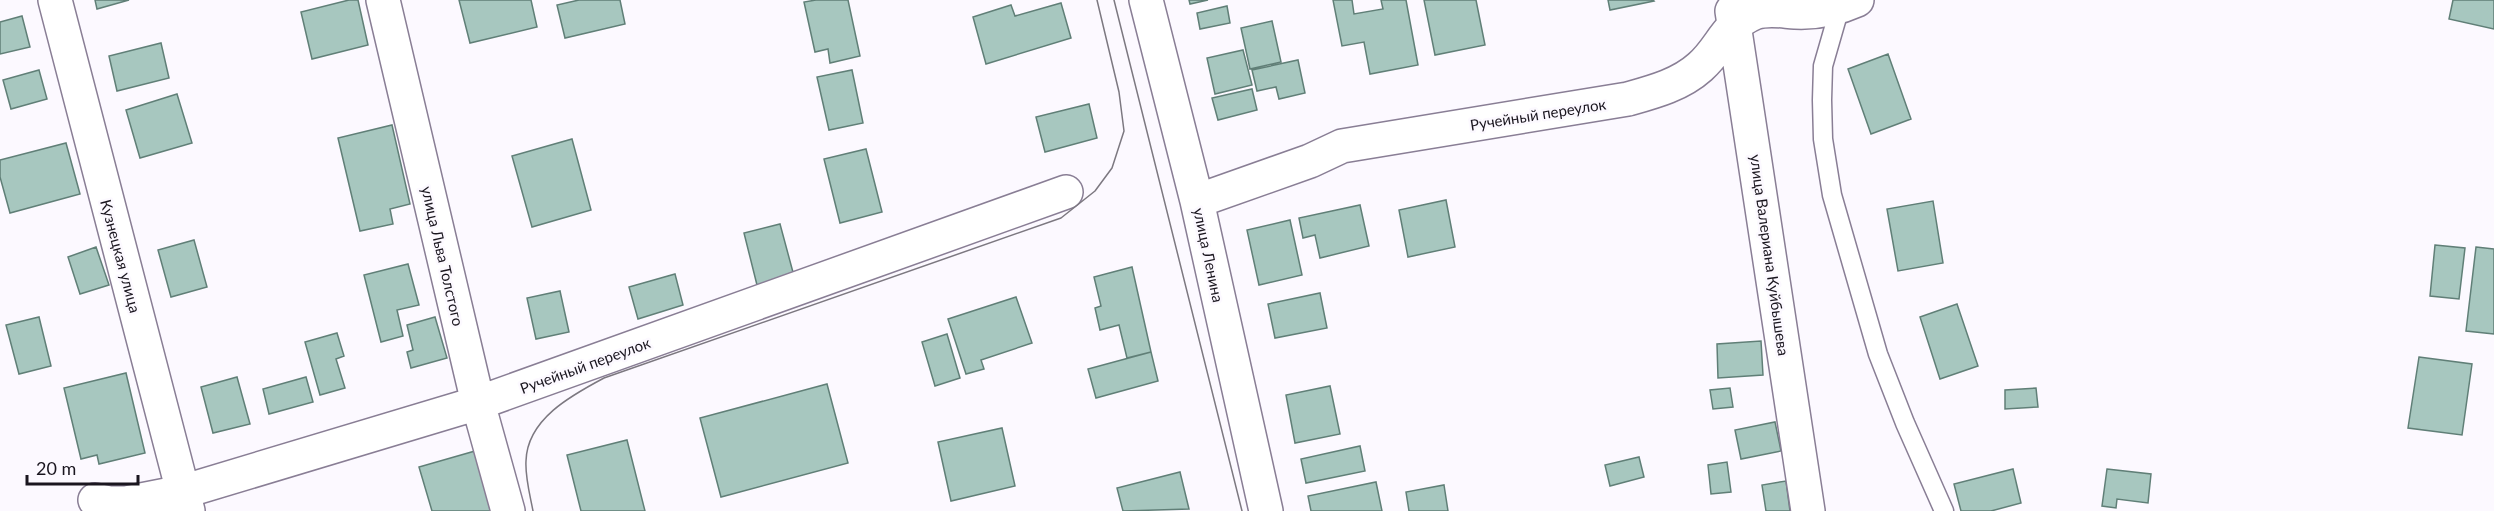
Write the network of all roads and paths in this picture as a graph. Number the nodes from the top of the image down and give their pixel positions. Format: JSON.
{"nodes":[{"id":1,"x":55,"y":0,"type":"edge"},
{"id":2,"x":383,"y":0,"type":"edge"},
{"id":3,"x":1146,"y":0,"type":"edge"},
{"id":4,"x":1849,"y":4,"type":"edge"},
{"id":5,"x":1732,"y":11,"type":"edge"},
{"id":6,"x":1066,"y":192,"type":"dead end"},
{"id":7,"x":1197,"y":201,"type":"junction"},
{"id":8,"x":478,"y":403,"type":"junction"},
{"id":9,"x":95,"y":500,"type":"dead end"},
{"id":10,"x":185,"y":502,"type":"edge"},
{"id":11,"x":508,"y":511,"type":"edge"},
{"id":12,"x":1266,"y":511,"type":"edge"},
{"id":13,"x":1808,"y":511,"type":"edge"},
{"id":14,"x":1944,"y":511,"type":"edge"}],
"edges":[{"from":1,"to":10,"type":"street","name":"Кузнецкая улица"},
{"from":2,"to":8,"type":"street","name":"улица Льва Толстого"},
{"from":3,"to":7,"type":"street","name":"улица Ленина"},
{"from":4,"to":5,"type":"street"},
{"from":4,"to":14,"type":"lane"},
{"from":5,"to":7,"type":"street","name":"Ручейный переулок"},
{"from":5,"to":13,"type":"street","name":"улица Валериана Куйбышева"},
{"from":6,"to":8,"type":"street","name":"Ручейный переулок"},
{"from":7,"to":12,"type":"street","name":"улица Ленина"},
{"from":8,"to":10,"type":"street","name":"Ручейный переулок"},
{"from":8,"to":11,"type":"street","name":"улица Льва Толстого"},
{"from":9,"to":10,"type":"street","name":"Ручейный переулок"}]}
